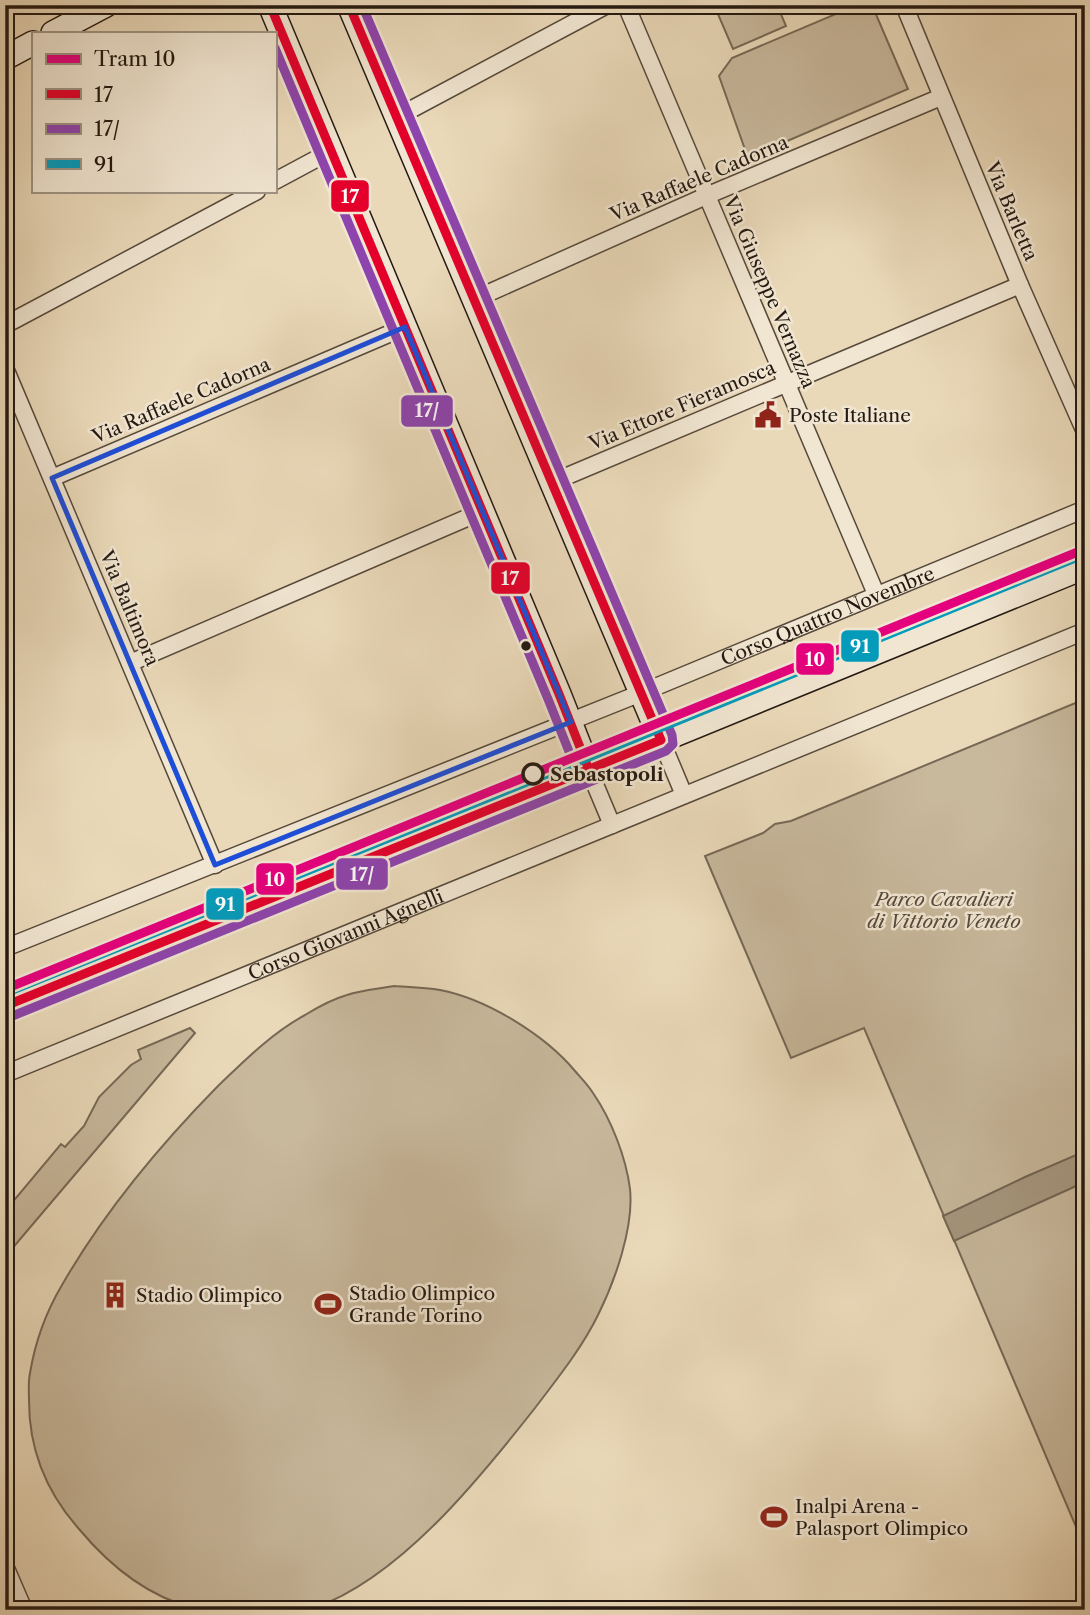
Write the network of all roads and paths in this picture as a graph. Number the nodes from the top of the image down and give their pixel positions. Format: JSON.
{"nodes":[{"id":1,"x":106,"y":5,"type":"edge"},
{"id":2,"x":270,"y":5,"type":"edge"},
{"id":3,"x":349,"y":5,"type":"edge"},
{"id":4,"x":607,"y":5,"type":"edge"},
{"id":5,"x":626,"y":5,"type":"edge"},
{"id":6,"x":904,"y":5,"type":"edge"},
{"id":7,"x":55,"y":32,"type":"edge"},
{"id":8,"x":32,"y":44,"type":"edge"},
{"id":9,"x":5,"y":58,"type":"edge"},
{"id":10,"x":941,"y":97,"type":"junction"},
{"id":11,"x":397,"y":117,"type":"junction"},
{"id":12,"x":331,"y":151,"type":"junction"},
{"id":13,"x":276,"y":180,"type":"edge"},
{"id":14,"x":255,"y":192,"type":"edge"},
{"id":15,"x":706,"y":197,"type":"junction"},
{"id":16,"x":1020,"y":285,"type":"junction"},
{"id":17,"x":475,"y":299,"type":"junction"},
{"id":18,"x":5,"y":325,"type":"edge"},
{"id":19,"x":405,"y":327,"type":"junction"},
{"id":20,"x":5,"y":368,"type":"edge"},
{"id":21,"x":786,"y":384,"type":"junction"},
{"id":22,"x":1085,"y":432,"type":"edge"},
{"id":23,"x":52,"y":478,"type":"junction"},
{"id":24,"x":553,"y":482,"type":"junction"},
{"id":25,"x":1085,"y":509,"type":"edge"},
{"id":26,"x":482,"y":511,"type":"junction"},
{"id":27,"x":1085,"y":567,"type":"edge"},
{"id":28,"x":876,"y":594,"type":"junction"},
{"id":29,"x":1085,"y":631,"type":"edge"},
{"id":30,"x":130,"y":663,"type":"junction"},
{"id":31,"x":642,"y":693,"type":"junction"},
{"id":32,"x":571,"y":722,"type":"junction"},
{"id":33,"x":661,"y":740,"type":"junction"},
{"id":34,"x":589,"y":770,"type":"junction"},
{"id":35,"x":684,"y":794,"type":"junction"},
{"id":36,"x":612,"y":825,"type":"junction"},
{"id":37,"x":215,"y":865,"type":"junction"},
{"id":38,"x":5,"y":948,"type":"edge"},
{"id":39,"x":5,"y":1006,"type":"edge"},
{"id":40,"x":5,"y":1074,"type":"edge"},
{"id":41,"x":5,"y":1566,"type":"edge"},
{"id":42,"x":24,"y":1610,"type":"edge"}],
"edges":[{"from":1,"to":7,"type":"street"},
{"from":2,"to":12,"type":"street"},
{"from":3,"to":11,"type":"street"},
{"from":4,"to":11,"type":"street"},
{"from":5,"to":15,"type":"street","name":"Via Giuseppe Vernazza"},
{"from":6,"to":10,"type":"street","name":"Via Barletta"},
{"from":8,"to":9,"type":"street"},
{"from":10,"to":15,"type":"street","name":"Via Raffaele Cadorna"},
{"from":10,"to":16,"type":"street","name":"Via Barletta"},
{"from":11,"to":17,"type":"street"},
{"from":12,"to":13,"type":"street"},
{"from":12,"to":19,"type":"street"},
{"from":14,"to":18,"type":"street"},
{"from":15,"to":17,"type":"street","name":"Via Raffaele Cadorna"},
{"from":15,"to":21,"type":"street","name":"Via Giuseppe Vernazza"},
{"from":16,"to":21,"type":"street","name":"Via Ettore Fieramosca"},
{"from":16,"to":22,"type":"street","name":"Via Barletta"},
{"from":17,"to":24,"type":"street"},
{"from":19,"to":23,"type":"street","name":"Via Raffaele Cadorna"},
{"from":19,"to":26,"type":"street"},
{"from":20,"to":23,"type":"street","name":"Via Baltimora"},
{"from":21,"to":24,"type":"street","name":"Via Ettore Fieramosca"},
{"from":21,"to":28,"type":"street","name":"Via Giuseppe Vernazza"},
{"from":23,"to":30,"type":"street","name":"Via Baltimora"},
{"from":24,"to":31,"type":"street"},
{"from":25,"to":28,"type":"street","name":"Corso Quattro Novembre"},
{"from":26,"to":30,"type":"street"},
{"from":26,"to":32,"type":"street"},
{"from":27,"to":33,"type":"street"},
{"from":28,"to":31,"type":"street","name":"Corso Quattro Novembre"},
{"from":29,"to":35,"type":"street"},
{"from":30,"to":37,"type":"street","name":"Via Baltimora"},
{"from":31,"to":32,"type":"street","name":"Corso Quattro Novembre"},
{"from":31,"to":33,"type":"street"},
{"from":32,"to":34,"type":"street"},
{"from":32,"to":37,"type":"street"},
{"from":33,"to":34,"type":"street"},
{"from":33,"to":35,"type":"street"},
{"from":34,"to":36,"type":"street"},
{"from":34,"to":39,"type":"street"},
{"from":35,"to":36,"type":"street","name":"Corso Giovanni Agnelli"},
{"from":36,"to":40,"type":"street","name":"Corso Giovanni Agnelli"},
{"from":37,"to":38,"type":"street"},
{"from":41,"to":42,"type":"street"}]}
